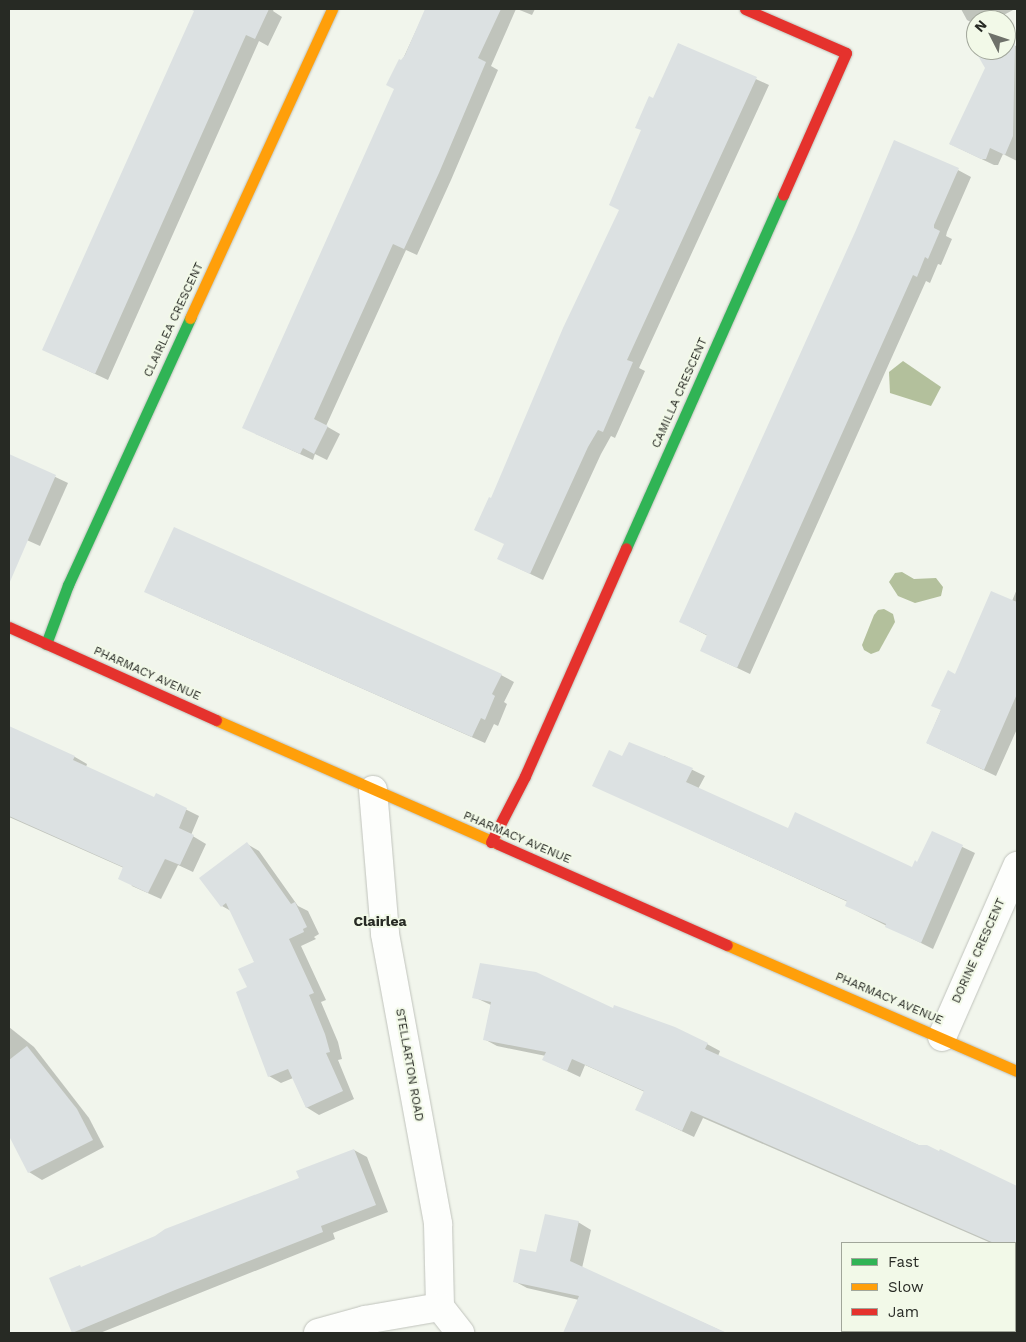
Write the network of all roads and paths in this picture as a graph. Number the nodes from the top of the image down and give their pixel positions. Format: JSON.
{"nodes":[{"id":1,"x":332,"y":9,"type":"edge"},
{"id":2,"x":745,"y":9,"type":"edge"},
{"id":3,"x":9,"y":627,"type":"edge"},
{"id":4,"x":46,"y":644,"type":"junction"},
{"id":5,"x":373,"y":790,"type":"junction"},
{"id":6,"x":491,"y":842,"type":"junction"},
{"id":7,"x":1017,"y":866,"type":"edge"},
{"id":8,"x":942,"y":1037,"type":"junction"},
{"id":9,"x":1017,"y":1071,"type":"edge"},
{"id":10,"x":440,"y":1307,"type":"junction"},
{"id":11,"x":318,"y":1333,"type":"edge"},
{"id":12,"x":460,"y":1333,"type":"edge"}],
"edges":[{"from":1,"to":4,"type":"street","name":"CLAIRLEA CRESCENT"},
{"from":2,"to":6,"type":"street","name":"CAMILLA CRESCENT"},
{"from":3,"to":4,"type":"street","name":"PHARMACY AVENUE"},
{"from":4,"to":5,"type":"street","name":"PHARMACY AVENUE"},
{"from":5,"to":6,"type":"street","name":"PHARMACY AVENUE"},
{"from":5,"to":10,"type":"street","name":"STELLARTON ROAD"},
{"from":6,"to":8,"type":"street","name":"PHARMACY AVENUE"},
{"from":7,"to":8,"type":"street","name":"DORINE CRESCENT"},
{"from":8,"to":9,"type":"street","name":"PHARMACY AVENUE"},
{"from":10,"to":11,"type":"street"},
{"from":10,"to":12,"type":"street"}]}
